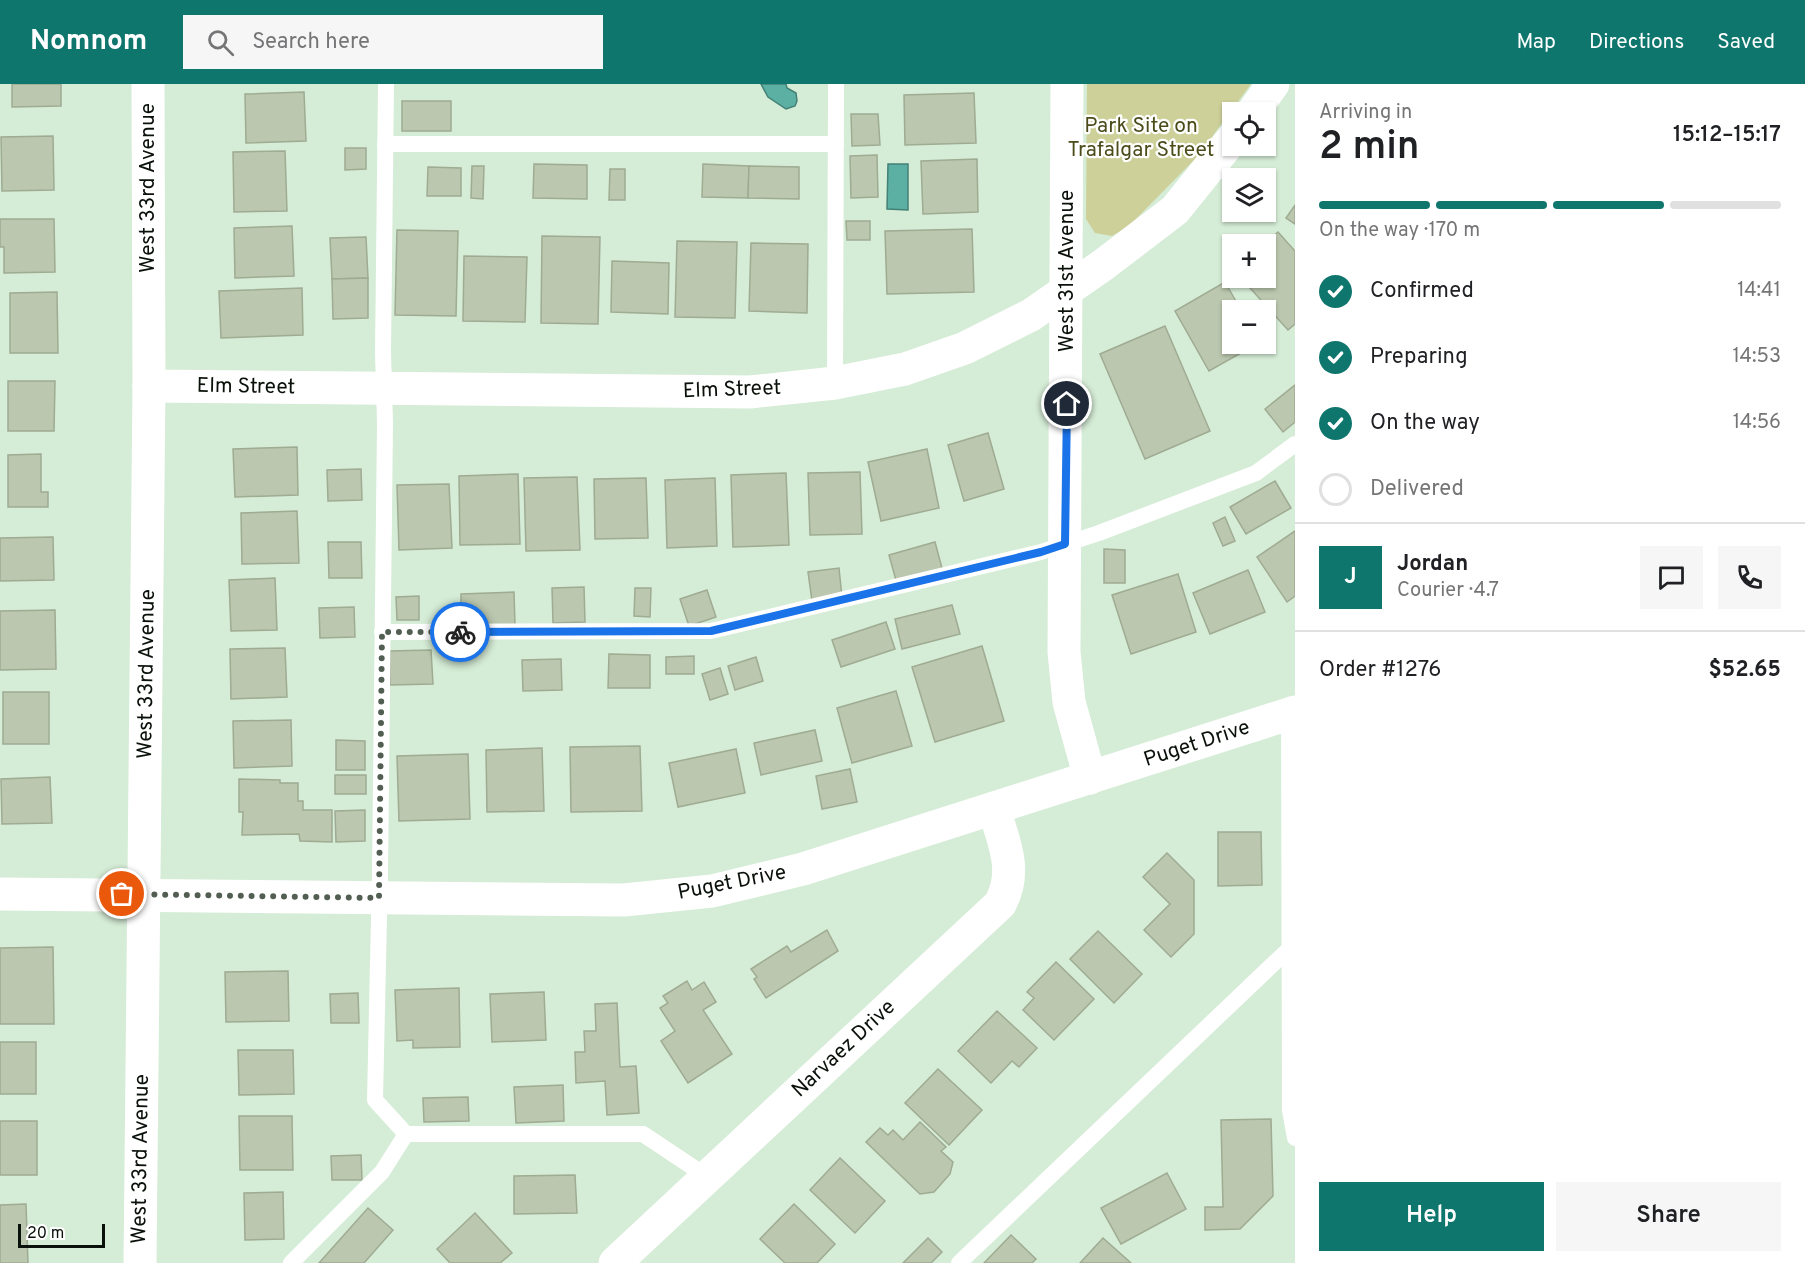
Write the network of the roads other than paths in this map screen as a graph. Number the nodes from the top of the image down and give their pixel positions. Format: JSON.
{"nodes":[{"id":1,"x":148,"y":84,"type":"edge"},
{"id":2,"x":386,"y":84,"type":"edge"},
{"id":3,"x":836,"y":84,"type":"edge"},
{"id":4,"x":1067,"y":84,"type":"edge"},
{"id":5,"x":1273,"y":84,"type":"edge"},
{"id":6,"x":1261,"y":102,"type":"edge"},
{"id":7,"x":385,"y":144,"type":"junction"},
{"id":8,"x":836,"y":144,"type":"junction"},
{"id":9,"x":1222,"y":152,"type":"edge"},
{"id":10,"x":1067,"y":290,"type":"junction"},
{"id":11,"x":836,"y":383,"type":"junction"},
{"id":12,"x":150,"y":386,"type":"junction"},
{"id":13,"x":385,"y":389,"type":"junction"},
{"id":14,"x":1295,"y":444,"type":"edge"},
{"id":15,"x":1065,"y":544,"type":"junction"},
{"id":16,"x":382,"y":632,"type":"junction"},
{"id":17,"x":1292,"y":714,"type":"edge"},
{"id":18,"x":1090,"y":778,"type":"junction"},
{"id":19,"x":994,"y":809,"type":"junction"},
{"id":20,"x":0,"y":894,"type":"edge"},
{"id":21,"x":144,"y":894,"type":"junction"},
{"id":22,"x":379,"y":898,"type":"junction"},
{"id":23,"x":1290,"y":948,"type":"junction"},
{"id":24,"x":406,"y":1134,"type":"junction"},
{"id":25,"x":1295,"y":1138,"type":"edge"},
{"id":26,"x":706,"y":1176,"type":"junction"},
{"id":27,"x":140,"y":1263,"type":"edge"},
{"id":28,"x":291,"y":1263,"type":"edge"},
{"id":29,"x":615,"y":1263,"type":"edge"},
{"id":30,"x":959,"y":1263,"type":"edge"}],
"edges":[{"from":1,"to":12,"type":"street","name":"West 33rd Avenue"},
{"from":2,"to":7,"type":"lane"},
{"from":3,"to":8,"type":"lane"},
{"from":4,"to":10,"type":"street","name":"West 31st Avenue"},
{"from":5,"to":6,"type":"street"},
{"from":7,"to":8,"type":"lane"},
{"from":7,"to":13,"type":"lane"},
{"from":8,"to":11,"type":"lane"},
{"from":9,"to":10,"type":"street","name":"Elm Street"},
{"from":10,"to":11,"type":"street","name":"Elm Street"},
{"from":10,"to":15,"type":"street","name":"West 31st Avenue"},
{"from":11,"to":13,"type":"street","name":"Elm Street"},
{"from":12,"to":13,"type":"street","name":"Elm Street"},
{"from":12,"to":21,"type":"street","name":"West 33rd Avenue"},
{"from":13,"to":16,"type":"lane"},
{"from":14,"to":15,"type":"lane"},
{"from":15,"to":16,"type":"lane"},
{"from":15,"to":18,"type":"street","name":"West 31st Avenue"},
{"from":16,"to":22,"type":"lane"},
{"from":17,"to":18,"type":"street","name":"Puget Drive"},
{"from":17,"to":23,"type":"lane"},
{"from":18,"to":19,"type":"street","name":"Puget Drive"},
{"from":19,"to":22,"type":"street","name":"Puget Drive"},
{"from":19,"to":26,"type":"street","name":"Narvaez Drive"},
{"from":20,"to":21,"type":"street","name":"Puget Drive"},
{"from":21,"to":22,"type":"street","name":"Puget Drive"},
{"from":21,"to":27,"type":"street","name":"West 33rd Avenue"},
{"from":22,"to":24,"type":"lane"},
{"from":23,"to":25,"type":"lane"},
{"from":23,"to":30,"type":"lane"},
{"from":24,"to":26,"type":"lane"},
{"from":24,"to":28,"type":"lane"},
{"from":26,"to":29,"type":"street","name":"Narvaez Drive"}]}
